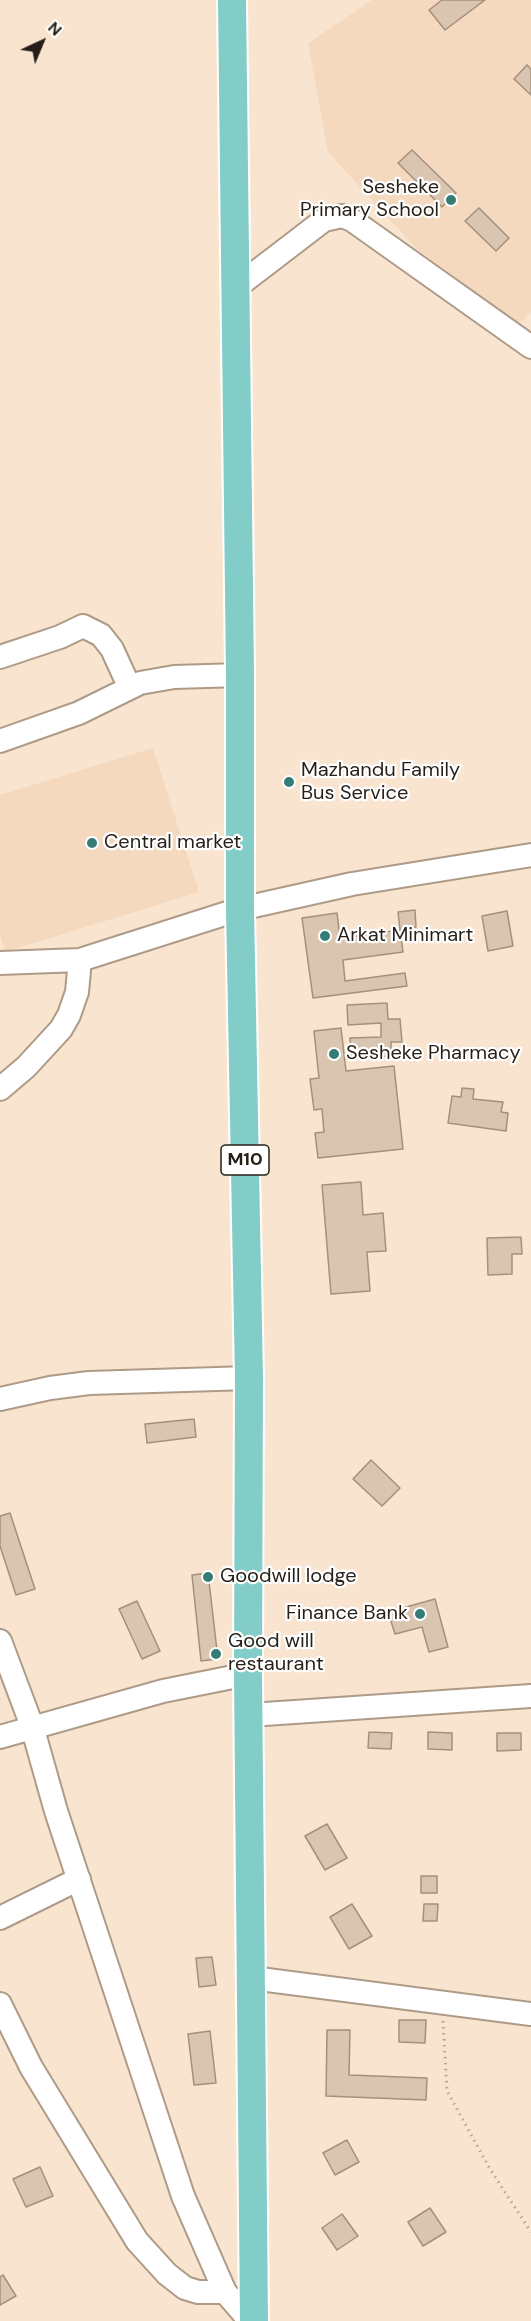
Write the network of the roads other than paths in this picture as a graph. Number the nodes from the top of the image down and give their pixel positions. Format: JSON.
{"nodes":[{"id":1,"x":232,"y":0,"type":"edge"},
{"id":2,"x":234,"y":289,"type":"junction"},
{"id":3,"x":531,"y":347,"type":"edge"},
{"id":4,"x":0,"y":657,"type":"edge"},
{"id":5,"x":240,"y":675,"type":"junction"},
{"id":6,"x":129,"y":686,"type":"junction"},
{"id":7,"x":0,"y":741,"type":"edge"},
{"id":8,"x":531,"y":855,"type":"edge"},
{"id":9,"x":240,"y":909,"type":"junction"},
{"id":10,"x":80,"y":960,"type":"junction"},
{"id":11,"x":0,"y":963,"type":"edge"},
{"id":12,"x":0,"y":1089,"type":"edge"},
{"id":13,"x":249,"y":1378,"type":"junction"},
{"id":14,"x":0,"y":1399,"type":"edge"},
{"id":15,"x":0,"y":1641,"type":"edge"},
{"id":16,"x":248,"y":1674,"type":"junction"},
{"id":17,"x":531,"y":1696,"type":"edge"},
{"id":18,"x":250,"y":1715,"type":"junction"},
{"id":19,"x":32,"y":1726,"type":"junction"},
{"id":20,"x":0,"y":1737,"type":"edge"},
{"id":21,"x":79,"y":1879,"type":"junction"},
{"id":22,"x":0,"y":1918,"type":"edge"},
{"id":23,"x":252,"y":1978,"type":"junction"},
{"id":24,"x":0,"y":2004,"type":"edge"},
{"id":25,"x":531,"y":2014,"type":"edge"},
{"id":26,"x":225,"y":2292,"type":"junction"},
{"id":27,"x":252,"y":2321,"type":"edge"}],
"edges":[{"from":1,"to":2,"type":"main road","number":"M10"},
{"from":2,"to":3,"type":"street"},
{"from":2,"to":5,"type":"main road","number":"M10"},
{"from":4,"to":6,"type":"street"},
{"from":5,"to":6,"type":"street"},
{"from":5,"to":9,"type":"main road","number":"M10"},
{"from":6,"to":7,"type":"street"},
{"from":8,"to":9,"type":"street"},
{"from":9,"to":10,"type":"street"},
{"from":9,"to":13,"type":"main road","number":"M10"},
{"from":10,"to":11,"type":"street"},
{"from":10,"to":12,"type":"street"},
{"from":13,"to":14,"type":"street"},
{"from":13,"to":16,"type":"main road","number":"M10"},
{"from":15,"to":19,"type":"street"},
{"from":16,"to":18,"type":"main road","number":"M10"},
{"from":16,"to":19,"type":"street"},
{"from":17,"to":18,"type":"street"},
{"from":18,"to":23,"type":"main road","number":"M10"},
{"from":19,"to":20,"type":"street"},
{"from":19,"to":21,"type":"street"},
{"from":21,"to":22,"type":"street"},
{"from":21,"to":26,"type":"street"},
{"from":23,"to":25,"type":"street"},
{"from":23,"to":27,"type":"main road","number":"M10"},
{"from":24,"to":26,"type":"street"},
{"from":26,"to":27,"type":"street"}]}
